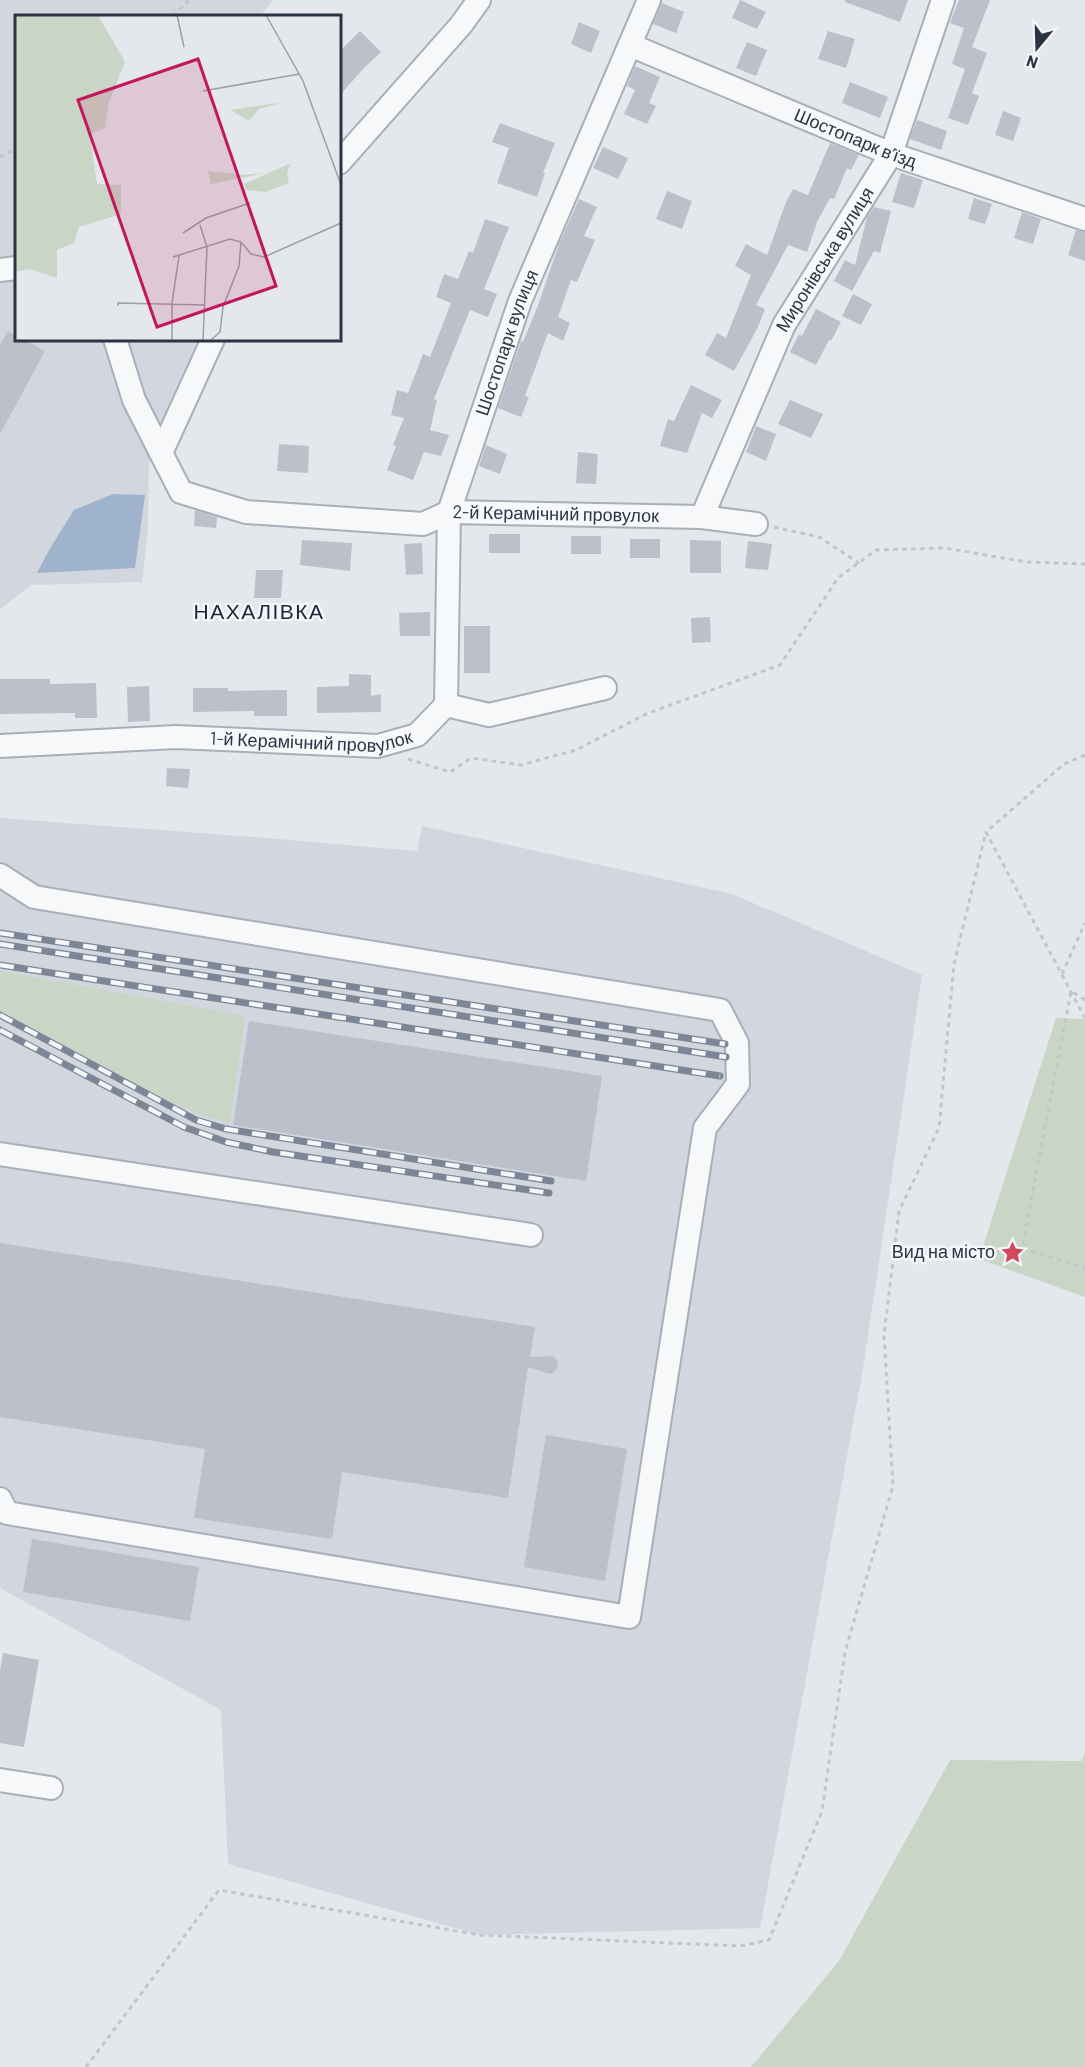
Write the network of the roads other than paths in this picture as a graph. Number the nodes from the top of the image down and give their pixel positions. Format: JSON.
{"nodes":[{"id":1,"x":479,"y":0,"type":"edge"},
{"id":2,"x":649,"y":0,"type":"edge"},
{"id":3,"x":943,"y":0,"type":"edge"},
{"id":4,"x":630,"y":45,"type":"junction"},
{"id":5,"x":891,"y":154,"type":"junction"},
{"id":6,"x":340,"y":162,"type":"edge"},
{"id":7,"x":1085,"y":219,"type":"edge"},
{"id":8,"x":15,"y":268,"type":"edge"},
{"id":9,"x":0,"y":270,"type":"edge"},
{"id":10,"x":115,"y":340,"type":"edge"},
{"id":11,"x":213,"y":340,"type":"edge"},
{"id":12,"x":161,"y":453,"type":"junction"},
{"id":13,"x":449,"y":512,"type":"junction"},
{"id":14,"x":702,"y":517,"type":"junction"},
{"id":15,"x":756,"y":524,"type":"road end"},
{"id":16,"x":605,"y":688,"type":"dead end"},
{"id":17,"x":447,"y":705,"type":"junction"},
{"id":18,"x":0,"y":746,"type":"edge"},
{"id":19,"x":0,"y":875,"type":"edge"},
{"id":20,"x":0,"y":1154,"type":"edge"},
{"id":21,"x":531,"y":1235,"type":"dead end"},
{"id":22,"x":0,"y":1499,"type":"edge"},
{"id":23,"x":0,"y":1780,"type":"edge"},
{"id":24,"x":51,"y":1788,"type":"dead end"}],
"edges":[{"from":1,"to":6,"type":"street"},
{"from":2,"to":4,"type":"street","name":"Шостопарк вулиця"},
{"from":3,"to":5,"type":"street","name":"Миронівська вулиця"},
{"from":4,"to":5,"type":"street","name":"Шостопарк в’їзд"},
{"from":4,"to":13,"type":"street","name":"Шостопарк вулиця"},
{"from":5,"to":7,"type":"street","name":"Шостопарк в’їзд"},
{"from":5,"to":14,"type":"street","name":"Миронівська вулиця"},
{"from":8,"to":9,"type":"street"},
{"from":10,"to":12,"type":"street"},
{"from":11,"to":12,"type":"street"},
{"from":12,"to":13,"type":"street","name":"2-й Керамічний провулок"},
{"from":13,"to":14,"type":"street","name":"2-й Керамічний провулок"},
{"from":13,"to":17,"type":"street","name":"Шостопарк вулиця"},
{"from":14,"to":15,"type":"street","name":"2-й Керамічний провулок"},
{"from":16,"to":17,"type":"street"},
{"from":17,"to":18,"type":"street","name":"1-й Керамічний провулок"},
{"from":19,"to":22,"type":"street"},
{"from":20,"to":21,"type":"street"},
{"from":23,"to":24,"type":"street"}]}
